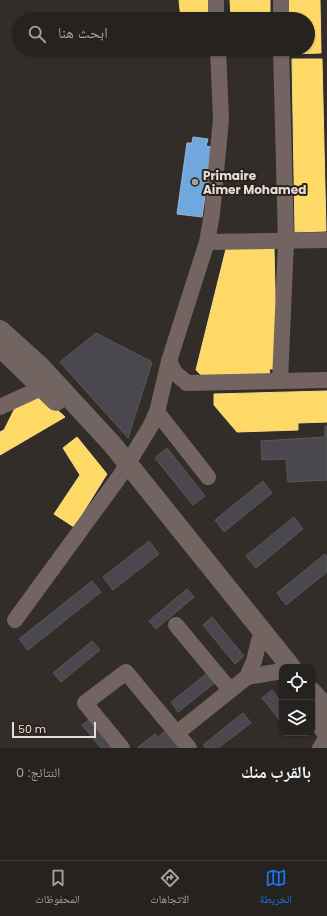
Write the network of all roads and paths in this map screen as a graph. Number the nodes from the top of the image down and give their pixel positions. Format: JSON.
{"nodes":[{"id":1,"x":216,"y":0,"type":"edge"},
{"id":2,"x":281,"y":0,"type":"edge"},
{"id":3,"x":216,"y":12,"type":"edge"},
{"id":4,"x":281,"y":12,"type":"edge"},
{"id":5,"x":218,"y":56,"type":"edge"},
{"id":6,"x":281,"y":56,"type":"edge"},
{"id":7,"x":327,"y":240,"type":"edge"},
{"id":8,"x":286,"y":241,"type":"junction"},
{"id":9,"x":207,"y":242,"type":"junction"},
{"id":10,"x":0,"y":330,"type":"edge"},
{"id":11,"x":0,"y":347,"type":"edge"},
{"id":12,"x":168,"y":362,"type":"junction"},
{"id":13,"x":327,"y":380,"type":"edge"},
{"id":14,"x":280,"y":381,"type":"junction"},
{"id":15,"x":49,"y":385,"type":"junction"},
{"id":16,"x":1,"y":411,"type":"edge"},
{"id":17,"x":157,"y":412,"type":"junction"},
{"id":18,"x":124,"y":470,"type":"junction"},
{"id":19,"x":208,"y":476,"type":"dead end"},
{"id":20,"x":15,"y":620,"type":"dead end"},
{"id":21,"x":176,"y":625,"type":"dead end"},
{"id":22,"x":261,"y":639,"type":"junction"},
{"id":23,"x":281,"y":664,"type":"edge"},
{"id":24,"x":279,"y":670,"type":"edge"},
{"id":25,"x":246,"y":677,"type":"junction"},
{"id":26,"x":230,"y":690,"type":"junction"},
{"id":27,"x":315,"y":695,"type":"edge"},
{"id":28,"x":327,"y":709,"type":"edge"},
{"id":29,"x":315,"y":717,"type":"edge"},
{"id":30,"x":177,"y":733,"type":"junction"},
{"id":31,"x":327,"y":733,"type":"edge"},
{"id":32,"x":327,"y":737,"type":"edge"},
{"id":33,"x":122,"y":748,"type":"edge"},
{"id":34,"x":189,"y":748,"type":"edge"},
{"id":35,"x":320,"y":748,"type":"edge"}],
"edges":[{"from":1,"to":3,"type":"street"},
{"from":2,"to":4,"type":"street"},
{"from":5,"to":9,"type":"street"},
{"from":6,"to":8,"type":"street"},
{"from":7,"to":8,"type":"street"},
{"from":8,"to":9,"type":"street"},
{"from":8,"to":14,"type":"street"},
{"from":9,"to":12,"type":"street"},
{"from":10,"to":15,"type":"main road"},
{"from":11,"to":15,"type":"main road"},
{"from":12,"to":14,"type":"street"},
{"from":12,"to":17,"type":"street"},
{"from":13,"to":14,"type":"street"},
{"from":15,"to":16,"type":"street"},
{"from":15,"to":18,"type":"main road"},
{"from":17,"to":18,"type":"street"},
{"from":17,"to":19,"type":"street"},
{"from":18,"to":20,"type":"street"},
{"from":18,"to":22,"type":"main road"},
{"from":21,"to":26,"type":"street"},
{"from":22,"to":23,"type":"main road"},
{"from":22,"to":25,"type":"street"},
{"from":24,"to":25,"type":"street"},
{"from":25,"to":26,"type":"street"},
{"from":26,"to":30,"type":"street"},
{"from":27,"to":28,"type":"main road"},
{"from":29,"to":31,"type":"main road"},
{"from":30,"to":33,"type":"street"},
{"from":30,"to":34,"type":"street"},
{"from":32,"to":35,"type":"street"}]}
